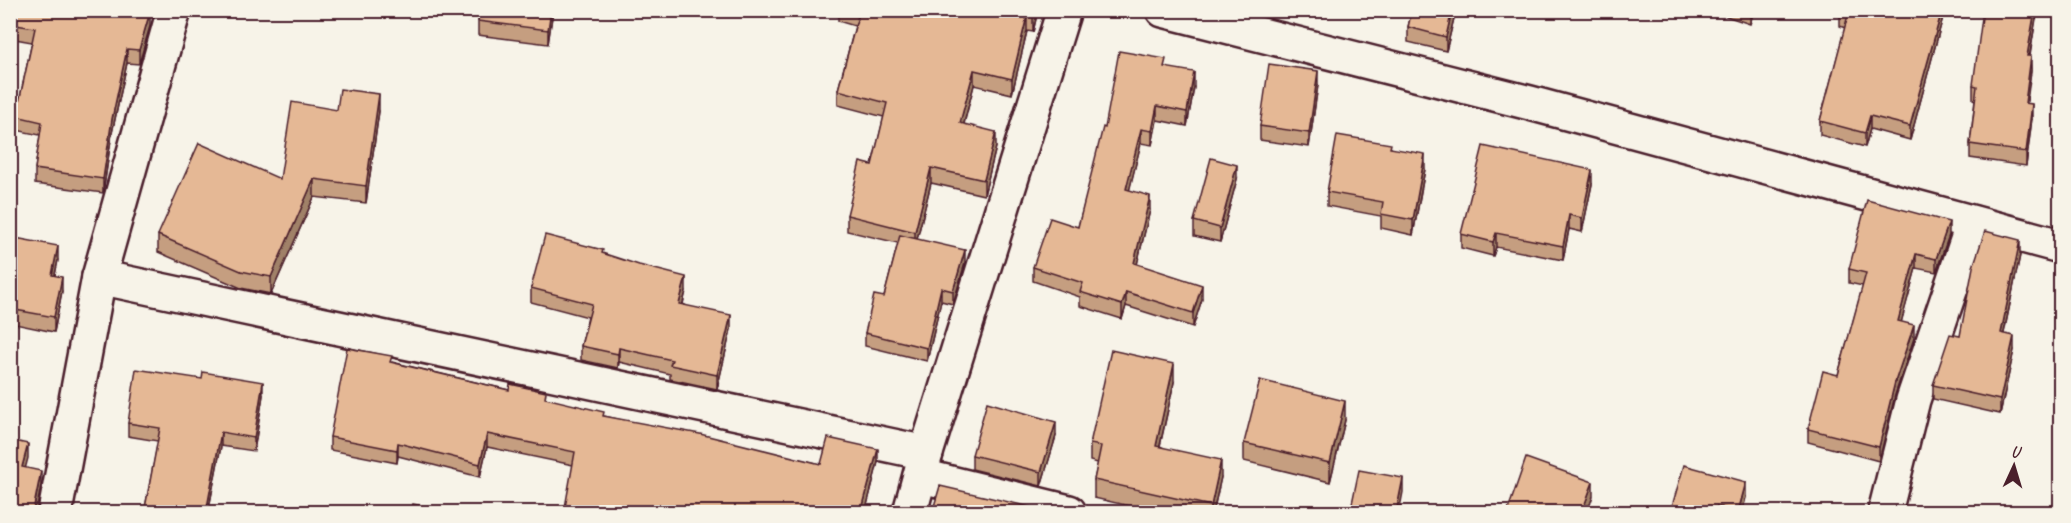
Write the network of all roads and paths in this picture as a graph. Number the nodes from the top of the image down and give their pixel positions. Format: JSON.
{"nodes":[{"id":1,"x":174,"y":10,"type":"edge"},
{"id":2,"x":1064,"y":10,"type":"edge"},
{"id":3,"x":1163,"y":10,"type":"edge"},
{"id":4,"x":1972,"y":223,"type":"junction"},
{"id":5,"x":2061,"y":246,"type":"edge"},
{"id":6,"x":99,"y":277,"type":"junction"},
{"id":7,"x":924,"y":464,"type":"junction"},
{"id":8,"x":55,"y":513,"type":"edge"},
{"id":9,"x":910,"y":513,"type":"edge"},
{"id":10,"x":1069,"y":513,"type":"edge"},
{"id":11,"x":1884,"y":513,"type":"edge"}],
"edges":[{"from":1,"to":6,"type":"street"},
{"from":2,"to":7,"type":"street"},
{"from":3,"to":4,"type":"street"},
{"from":4,"to":5,"type":"street"},
{"from":4,"to":11,"type":"street"},
{"from":6,"to":7,"type":"street"},
{"from":6,"to":8,"type":"street"},
{"from":7,"to":9,"type":"street"},
{"from":7,"to":10,"type":"street"}]}
